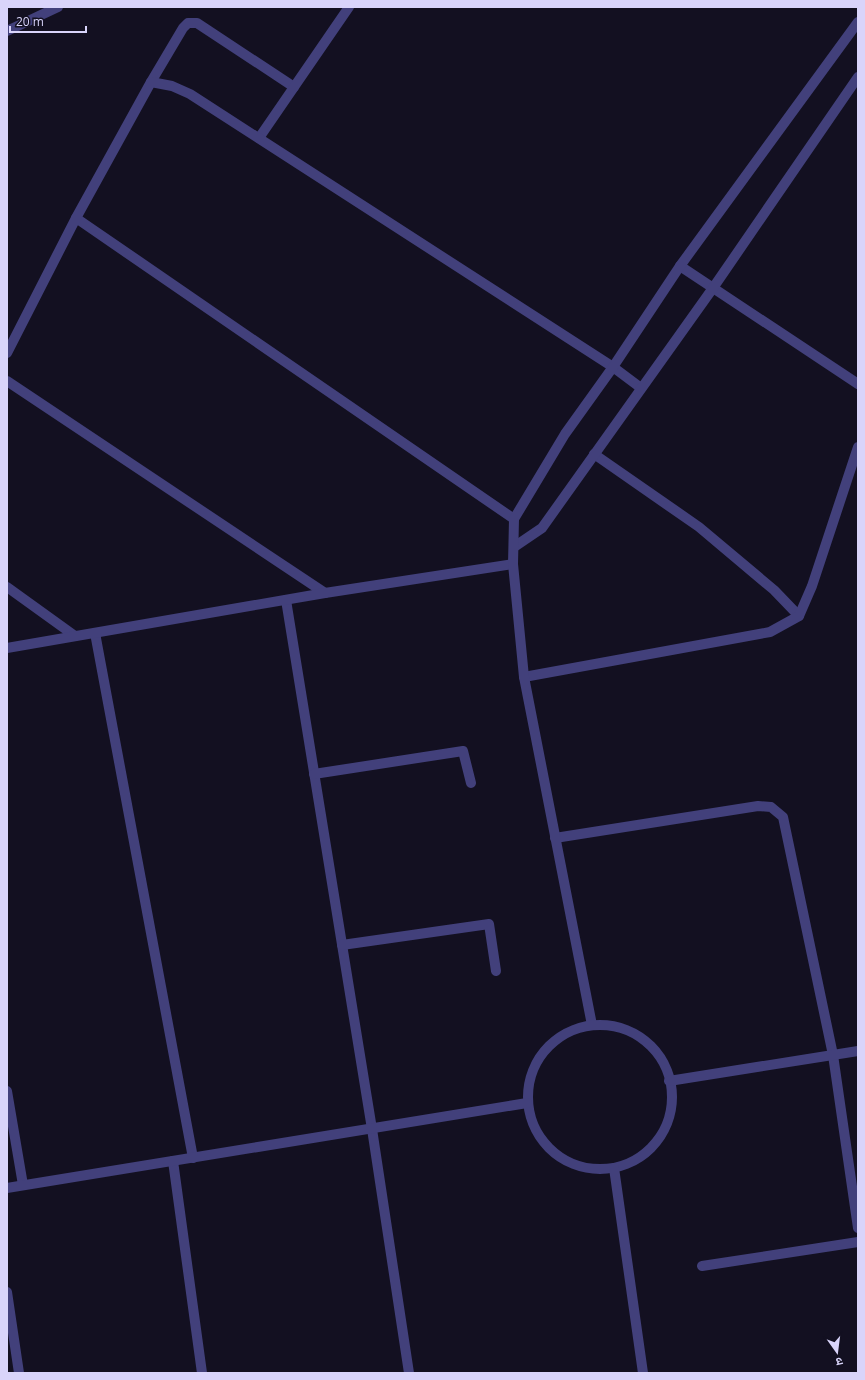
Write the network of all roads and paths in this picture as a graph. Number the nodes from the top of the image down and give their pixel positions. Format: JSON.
{"nodes":[{"id":1,"x":58,"y":7,"type":"edge"},
{"id":2,"x":350,"y":7,"type":"edge"},
{"id":3,"x":858,"y":22,"type":"edge"},
{"id":4,"x":7,"y":30,"type":"edge"},
{"id":5,"x":858,"y":77,"type":"edge"},
{"id":6,"x":151,"y":82,"type":"junction"},
{"id":7,"x":294,"y":87,"type":"junction"},
{"id":8,"x":259,"y":138,"type":"junction"},
{"id":9,"x":76,"y":218,"type":"junction"},
{"id":10,"x":680,"y":266,"type":"junction"},
{"id":11,"x":713,"y":288,"type":"junction"},
{"id":12,"x":7,"y":353,"type":"edge"},
{"id":13,"x":612,"y":367,"type":"junction"},
{"id":14,"x":7,"y":381,"type":"edge"},
{"id":15,"x":858,"y":384,"type":"edge"},
{"id":16,"x":641,"y":388,"type":"junction"},
{"id":17,"x":858,"y":447,"type":"edge"},
{"id":18,"x":594,"y":454,"type":"junction"},
{"id":19,"x":514,"y":519,"type":"junction"},
{"id":20,"x":514,"y":547,"type":"junction"},
{"id":21,"x":513,"y":564,"type":"junction"},
{"id":22,"x":7,"y":587,"type":"edge"},
{"id":23,"x":325,"y":593,"type":"junction"},
{"id":24,"x":286,"y":600,"type":"junction"},
{"id":25,"x":799,"y":616,"type":"junction"},
{"id":26,"x":95,"y":633,"type":"junction"},
{"id":27,"x":75,"y":636,"type":"junction"},
{"id":28,"x":7,"y":648,"type":"edge"},
{"id":29,"x":524,"y":677,"type":"junction"},
{"id":30,"x":314,"y":774,"type":"junction"},
{"id":31,"x":471,"y":783,"type":"dead end"},
{"id":32,"x":555,"y":838,"type":"junction"},
{"id":33,"x":342,"y":945,"type":"junction"},
{"id":34,"x":496,"y":971,"type":"dead end"},
{"id":35,"x":592,"y":1025,"type":"junction"},
{"id":36,"x":858,"y":1051,"type":"edge"},
{"id":37,"x":833,"y":1055,"type":"junction"},
{"id":38,"x":669,"y":1080,"type":"junction"},
{"id":39,"x":7,"y":1091,"type":"edge"},
{"id":40,"x":528,"y":1103,"type":"junction"},
{"id":41,"x":372,"y":1129,"type":"junction"},
{"id":42,"x":193,"y":1158,"type":"junction"},
{"id":43,"x":173,"y":1161,"type":"junction"},
{"id":44,"x":614,"y":1168,"type":"junction"},
{"id":45,"x":23,"y":1185,"type":"junction"},
{"id":46,"x":7,"y":1188,"type":"edge"},
{"id":47,"x":858,"y":1228,"type":"edge"},
{"id":48,"x":858,"y":1242,"type":"edge"},
{"id":49,"x":702,"y":1266,"type":"dead end"},
{"id":50,"x":7,"y":1292,"type":"edge"},
{"id":51,"x":19,"y":1373,"type":"edge"},
{"id":52,"x":202,"y":1373,"type":"edge"},
{"id":53,"x":410,"y":1373,"type":"edge"},
{"id":54,"x":643,"y":1373,"type":"edge"}],
"edges":[{"from":1,"to":4,"type":"street"},
{"from":2,"to":7,"type":"street"},
{"from":3,"to":10,"type":"street"},
{"from":5,"to":11,"type":"street"},
{"from":6,"to":7,"type":"street"},
{"from":6,"to":8,"type":"street"},
{"from":6,"to":9,"type":"street"},
{"from":7,"to":8,"type":"street"},
{"from":8,"to":13,"type":"street"},
{"from":9,"to":12,"type":"street"},
{"from":9,"to":19,"type":"street"},
{"from":10,"to":11,"type":"street"},
{"from":10,"to":13,"type":"street"},
{"from":11,"to":15,"type":"street"},
{"from":11,"to":16,"type":"street"},
{"from":13,"to":16,"type":"street"},
{"from":13,"to":19,"type":"street"},
{"from":14,"to":23,"type":"street"},
{"from":16,"to":18,"type":"street"},
{"from":17,"to":25,"type":"street"},
{"from":18,"to":20,"type":"street"},
{"from":18,"to":25,"type":"street"},
{"from":19,"to":20,"type":"street"},
{"from":20,"to":21,"type":"street"},
{"from":21,"to":23,"type":"street"},
{"from":21,"to":29,"type":"street"},
{"from":22,"to":27,"type":"street"},
{"from":23,"to":24,"type":"street"},
{"from":24,"to":26,"type":"street"},
{"from":24,"to":30,"type":"street"},
{"from":25,"to":29,"type":"street"},
{"from":26,"to":27,"type":"street"},
{"from":26,"to":42,"type":"street"},
{"from":27,"to":28,"type":"street"},
{"from":29,"to":32,"type":"street"},
{"from":30,"to":31,"type":"street"},
{"from":30,"to":33,"type":"street"},
{"from":32,"to":35,"type":"street"},
{"from":32,"to":37,"type":"street"},
{"from":33,"to":34,"type":"street"},
{"from":33,"to":41,"type":"street"},
{"from":35,"to":38,"type":"street"},
{"from":35,"to":40,"type":"street"},
{"from":36,"to":37,"type":"street"},
{"from":37,"to":38,"type":"street"},
{"from":37,"to":47,"type":"street"},
{"from":38,"to":44,"type":"street"},
{"from":39,"to":45,"type":"street"},
{"from":40,"to":41,"type":"street"},
{"from":40,"to":44,"type":"street"},
{"from":41,"to":42,"type":"street"},
{"from":41,"to":53,"type":"street"},
{"from":42,"to":43,"type":"street"},
{"from":43,"to":45,"type":"street"},
{"from":43,"to":52,"type":"street"},
{"from":44,"to":54,"type":"street"},
{"from":45,"to":46,"type":"street"},
{"from":48,"to":49,"type":"street"},
{"from":50,"to":51,"type":"street"}]}
